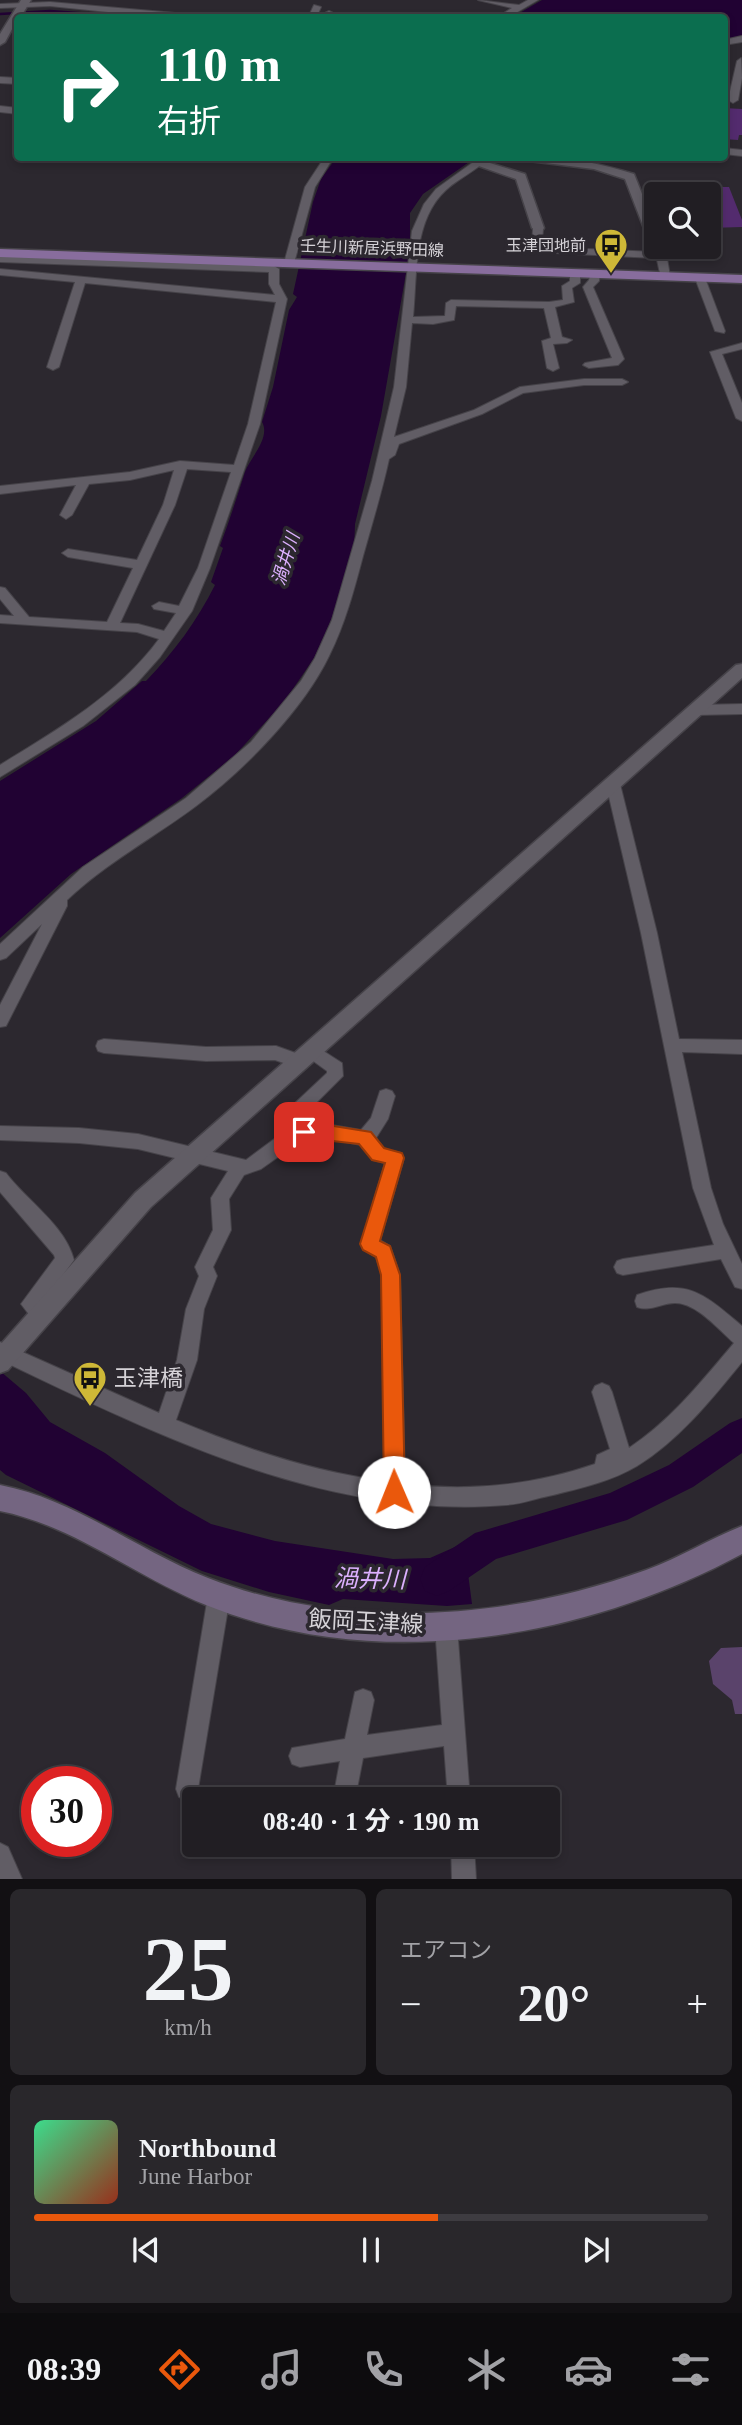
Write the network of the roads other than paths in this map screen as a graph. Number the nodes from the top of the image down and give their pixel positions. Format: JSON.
{"nodes":[{"id":1,"x":482,"y":0,"type":"edge"},
{"id":2,"x":534,"y":0,"type":"edge"},
{"id":3,"x":25,"y":2,"type":"edge"},
{"id":4,"x":0,"y":6,"type":"edge"},
{"id":5,"x":519,"y":7,"type":"junction"},
{"id":6,"x":317,"y":8,"type":"dead end"},
{"id":7,"x":155,"y":14,"type":"edge"},
{"id":8,"x":314,"y":14,"type":"edge"},
{"id":9,"x":507,"y":14,"type":"edge"},
{"id":10,"x":14,"y":20,"type":"edge"},
{"id":11,"x":0,"y":42,"type":"edge"},
{"id":12,"x":740,"y":67,"type":"edge"},
{"id":13,"x":736,"y":98,"type":"edge"},
{"id":14,"x":326,"y":161,"type":"edge"},
{"id":15,"x":480,"y":161,"type":"edge"},
{"id":16,"x":483,"y":161,"type":"edge"},
{"id":17,"x":515,"y":161,"type":"edge"},
{"id":18,"x":554,"y":161,"type":"edge"},
{"id":19,"x":503,"y":171,"type":"junction"},
{"id":20,"x":538,"y":228,"type":"joint"},
{"id":21,"x":0,"y":243,"type":"edge"},
{"id":22,"x":0,"y":253,"type":"edge"},
{"id":23,"x":293,"y":258,"type":"junction"},
{"id":24,"x":0,"y":259,"type":"edge"},
{"id":25,"x":413,"y":262,"type":"junction"},
{"id":26,"x":662,"y":265,"type":"junction"},
{"id":27,"x":742,"y":268,"type":"edge"},
{"id":28,"x":0,"y":272,"type":"edge"},
{"id":29,"x":575,"y":273,"type":"junction"},
{"id":30,"x":595,"y":274,"type":"junction"},
{"id":31,"x":701,"y":278,"type":"junction"},
{"id":32,"x":742,"y":279,"type":"edge"},
{"id":33,"x":81,"y":280,"type":"junction"},
{"id":34,"x":282,"y":299,"type":"junction"},
{"id":35,"x":549,"y":305,"type":"junction"},
{"id":36,"x":408,"y":320,"type":"junction"},
{"id":37,"x":720,"y":331,"type":"dead end"},
{"id":38,"x":742,"y":346,"type":"edge"},
{"id":39,"x":53,"y":367,"type":"dead end"},
{"id":40,"x":538,"y":368,"type":"dead end"},
{"id":41,"x":604,"y":381,"type":"junction"},
{"id":42,"x":622,"y":382,"type":"dead end"},
{"id":43,"x":742,"y":418,"type":"edge"},
{"id":44,"x":384,"y":458,"type":"junction"},
{"id":45,"x":182,"y":465,"type":"junction"},
{"id":46,"x":238,"y":469,"type":"junction"},
{"id":47,"x":85,"y":481,"type":"junction"},
{"id":48,"x":0,"y":490,"type":"edge"},
{"id":49,"x":66,"y":515,"type":"dead end"},
{"id":50,"x":68,"y":553,"type":"dead end"},
{"id":51,"x":141,"y":565,"type":"junction"},
{"id":52,"x":0,"y":591,"type":"edge"},
{"id":53,"x":159,"y":606,"type":"dead end"},
{"id":54,"x":185,"y":611,"type":"junction"},
{"id":55,"x":0,"y":619,"type":"edge"},
{"id":56,"x":24,"y":619,"type":"junction"},
{"id":57,"x":112,"y":626,"type":"junction"},
{"id":58,"x":168,"y":637,"type":"junction"},
{"id":59,"x":742,"y":669,"type":"edge"},
{"id":60,"x":696,"y":709,"type":"junction"},
{"id":61,"x":742,"y":709,"type":"edge"},
{"id":62,"x":0,"y":772,"type":"edge"},
{"id":63,"x":613,"y":784,"type":"junction"},
{"id":64,"x":60,"y":895,"type":"junction"},
{"id":65,"x":0,"y":954,"type":"edge"},
{"id":66,"x":0,"y":1021,"type":"edge"},
{"id":67,"x":672,"y":1045,"type":"junction"},
{"id":68,"x":104,"y":1046,"type":"dead end"},
{"id":69,"x":742,"y":1047,"type":"edge"},
{"id":70,"x":304,"y":1055,"type":"junction"},
{"id":71,"x":386,"y":1097,"type":"dead end"},
{"id":72,"x":0,"y":1133,"type":"edge"},
{"id":73,"x":291,"y":1136,"type":"junction"},
{"id":74,"x":365,"y":1137,"type":"junction"},
{"id":75,"x":192,"y":1154,"type":"junction"},
{"id":76,"x":240,"y":1166,"type":"junction"},
{"id":77,"x":0,"y":1178,"type":"edge"},
{"id":78,"x":724,"y":1251,"type":"junction"},
{"id":79,"x":623,"y":1267,"type":"dead end"},
{"id":80,"x":742,"y":1281,"type":"edge"},
{"id":81,"x":644,"y":1301,"type":"dead end"},
{"id":82,"x":41,"y":1315,"type":"junction"},
{"id":83,"x":742,"y":1339,"type":"edge"},
{"id":84,"x":2,"y":1357,"type":"edge"},
{"id":85,"x":601,"y":1392,"type":"dead end"},
{"id":86,"x":164,"y":1426,"type":"junction"},
{"id":87,"x":598,"y":1472,"type":"junction"},
{"id":88,"x":394,"y":1492,"type":"junction"},
{"id":89,"x":2,"y":1502,"type":"edge"},
{"id":90,"x":742,"y":1539,"type":"edge"},
{"id":91,"x":219,"y":1596,"type":"junction"},
{"id":92,"x":446,"y":1626,"type":"junction"},
{"id":93,"x":363,"y":1700,"type":"dead end"},
{"id":94,"x":454,"y":1734,"type":"junction"},
{"id":95,"x":355,"y":1748,"type":"junction"},
{"id":96,"x":300,"y":1756,"type":"dead end"},
{"id":97,"x":187,"y":1787,"type":"edge"},
{"id":98,"x":347,"y":1787,"type":"edge"},
{"id":99,"x":457,"y":1787,"type":"edge"},
{"id":100,"x":0,"y":1855,"type":"edge"},
{"id":101,"x":463,"y":1857,"type":"edge"},
{"id":102,"x":10,"y":1879,"type":"edge"},
{"id":103,"x":464,"y":1879,"type":"edge"}],
"edges":[{"from":1,"to":5,"type":"street"},
{"from":2,"to":5,"type":"street"},
{"from":3,"to":4,"type":"street"},
{"from":3,"to":7,"type":"street"},
{"from":5,"to":9,"type":"street"},
{"from":6,"to":8,"type":"street"},
{"from":10,"to":11,"type":"street"},
{"from":12,"to":13,"type":"street"},
{"from":14,"to":23,"type":"street"},
{"from":15,"to":25,"type":"street"},
{"from":16,"to":19,"type":"street"},
{"from":17,"to":19,"type":"street"},
{"from":18,"to":26,"type":"street"},
{"from":19,"to":20,"type":"street"},
{"from":20,"to":26,"type":"street"},
{"from":21,"to":23,"type":"main road","name":"壬生川新居浜野田線"},
{"from":22,"to":23,"type":"main road","name":"壬生川新居浜野田線"},
{"from":23,"to":25,"type":"main road","name":"壬生川新居浜野田線"},
{"from":24,"to":34,"type":"street"},
{"from":25,"to":26,"type":"main road","name":"壬生川新居浜野田線"},
{"from":25,"to":29,"type":"main road","name":"壬生川新居浜野田線"},
{"from":25,"to":36,"type":"street"},
{"from":26,"to":27,"type":"main road","name":"壬生川新居浜野田線"},
{"from":26,"to":30,"type":"main road","name":"壬生川新居浜野田線"},
{"from":26,"to":31,"type":"main road","name":"壬生川新居浜野田線"},
{"from":28,"to":33,"type":"street"},
{"from":29,"to":30,"type":"main road","name":"壬生川新居浜野田線"},
{"from":29,"to":35,"type":"street"},
{"from":30,"to":41,"type":"street"},
{"from":31,"to":32,"type":"main road","name":"壬生川新居浜野田線"},
{"from":31,"to":37,"type":"street"},
{"from":33,"to":34,"type":"street"},
{"from":33,"to":39,"type":"street"},
{"from":34,"to":46,"type":"street"},
{"from":35,"to":36,"type":"street"},
{"from":35,"to":40,"type":"street"},
{"from":36,"to":44,"type":"street"},
{"from":38,"to":43,"type":"street"},
{"from":41,"to":42,"type":"street"},
{"from":41,"to":44,"type":"street"},
{"from":44,"to":64,"type":"street"},
{"from":45,"to":46,"type":"street"},
{"from":45,"to":47,"type":"street"},
{"from":45,"to":51,"type":"street"},
{"from":46,"to":54,"type":"street"},
{"from":47,"to":48,"type":"street"},
{"from":47,"to":49,"type":"street"},
{"from":50,"to":51,"type":"street"},
{"from":51,"to":57,"type":"street"},
{"from":52,"to":56,"type":"street"},
{"from":53,"to":54,"type":"street"},
{"from":54,"to":58,"type":"street"},
{"from":55,"to":56,"type":"street"},
{"from":56,"to":57,"type":"street"},
{"from":57,"to":58,"type":"street"},
{"from":58,"to":62,"type":"street"},
{"from":59,"to":60,"type":"street"},
{"from":60,"to":61,"type":"street"},
{"from":60,"to":63,"type":"street"},
{"from":63,"to":67,"type":"street"},
{"from":63,"to":70,"type":"street"},
{"from":64,"to":65,"type":"street"},
{"from":64,"to":66,"type":"street"},
{"from":67,"to":69,"type":"street"},
{"from":67,"to":78,"type":"street"},
{"from":68,"to":70,"type":"street"},
{"from":70,"to":73,"type":"street"},
{"from":70,"to":75,"type":"street"},
{"from":71,"to":74,"type":"street"},
{"from":72,"to":75,"type":"street"},
{"from":73,"to":74,"type":"street"},
{"from":73,"to":76,"type":"street"},
{"from":74,"to":88,"type":"street"},
{"from":75,"to":76,"type":"street"},
{"from":75,"to":82,"type":"street"},
{"from":76,"to":86,"type":"street"},
{"from":77,"to":82,"type":"street"},
{"from":78,"to":79,"type":"street"},
{"from":78,"to":80,"type":"street"},
{"from":81,"to":83,"type":"street"},
{"from":82,"to":84,"type":"street"},
{"from":83,"to":87,"type":"street"},
{"from":84,"to":86,"type":"street"},
{"from":85,"to":87,"type":"street"},
{"from":86,"to":88,"type":"street"},
{"from":87,"to":88,"type":"street"},
{"from":89,"to":91,"type":"main road","name":"飯岡玉津線"},
{"from":90,"to":92,"type":"main road","name":"飯岡玉津線"},
{"from":91,"to":92,"type":"main road","name":"飯岡玉津線"},
{"from":91,"to":97,"type":"street"},
{"from":92,"to":94,"type":"street"},
{"from":93,"to":95,"type":"street"},
{"from":94,"to":95,"type":"street"},
{"from":94,"to":99,"type":"street"},
{"from":95,"to":96,"type":"street"},
{"from":95,"to":98,"type":"street"},
{"from":100,"to":102,"type":"street"},
{"from":101,"to":103,"type":"street"}]}
